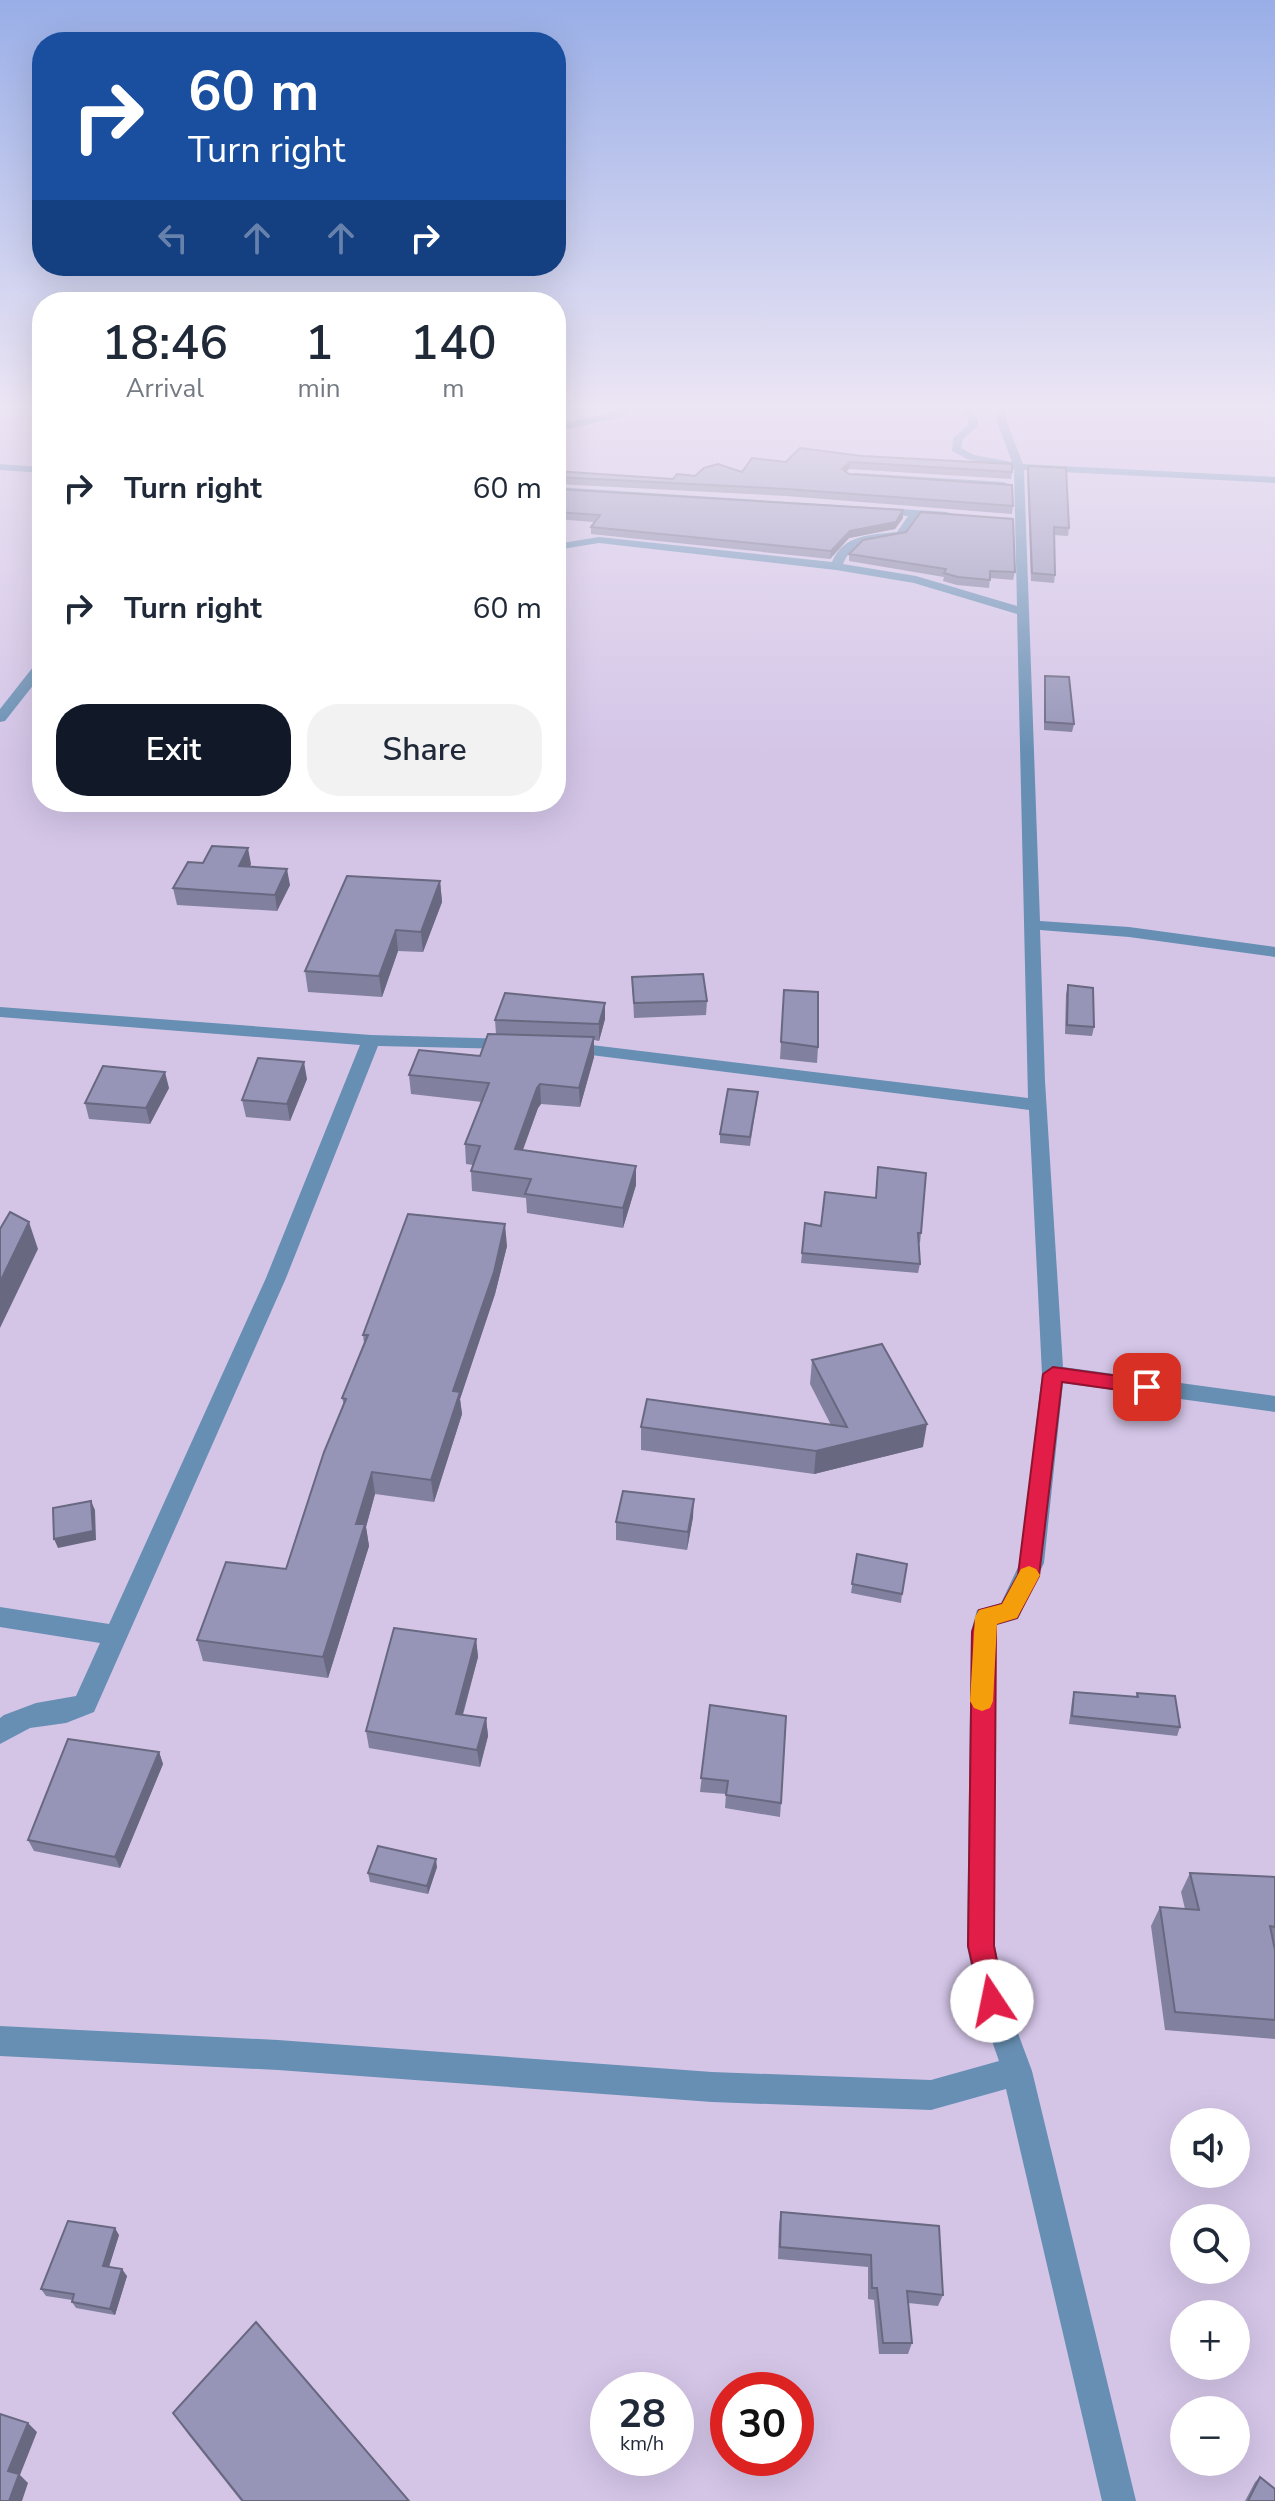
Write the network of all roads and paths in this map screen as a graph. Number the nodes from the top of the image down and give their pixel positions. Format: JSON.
{"nodes":[{"id":1,"x":911,"y":520,"type":"edge"},
{"id":2,"x":1014,"y":520,"type":"edge"},
{"id":3,"x":566,"y":545,"type":"edge"},
{"id":4,"x":836,"y":566,"type":"junction"},
{"id":5,"x":1025,"y":612,"type":"junction"},
{"id":6,"x":32,"y":678,"type":"edge"},
{"id":7,"x":0,"y":718,"type":"edge"},
{"id":8,"x":1031,"y":925,"type":"junction"},
{"id":9,"x":1275,"y":952,"type":"edge"},
{"id":10,"x":0,"y":1012,"type":"edge"},
{"id":11,"x":371,"y":1040,"type":"junction"},
{"id":12,"x":1037,"y":1105,"type":"junction"},
{"id":13,"x":1053,"y":1374,"type":"junction"},
{"id":14,"x":1275,"y":1404,"type":"edge"},
{"id":15,"x":0,"y":1617,"type":"edge"},
{"id":16,"x":115,"y":1635,"type":"junction"},
{"id":17,"x":0,"y":1733,"type":"edge"},
{"id":18,"x":0,"y":2041,"type":"edge"},
{"id":19,"x":1017,"y":2071,"type":"junction"},
{"id":20,"x":1119,"y":2501,"type":"edge"}],
"edges":[{"from":1,"to":4,"type":"street"},
{"from":2,"to":5,"type":"street"},
{"from":3,"to":4,"type":"street"},
{"from":4,"to":5,"type":"street"},
{"from":5,"to":8,"type":"street"},
{"from":6,"to":7,"type":"street"},
{"from":8,"to":9,"type":"street"},
{"from":8,"to":12,"type":"street"},
{"from":10,"to":11,"type":"street"},
{"from":11,"to":12,"type":"street"},
{"from":11,"to":16,"type":"street"},
{"from":12,"to":13,"type":"street"},
{"from":13,"to":14,"type":"street"},
{"from":13,"to":19,"type":"street"},
{"from":15,"to":16,"type":"street"},
{"from":16,"to":17,"type":"street"},
{"from":18,"to":19,"type":"street"},
{"from":19,"to":20,"type":"street"}]}
